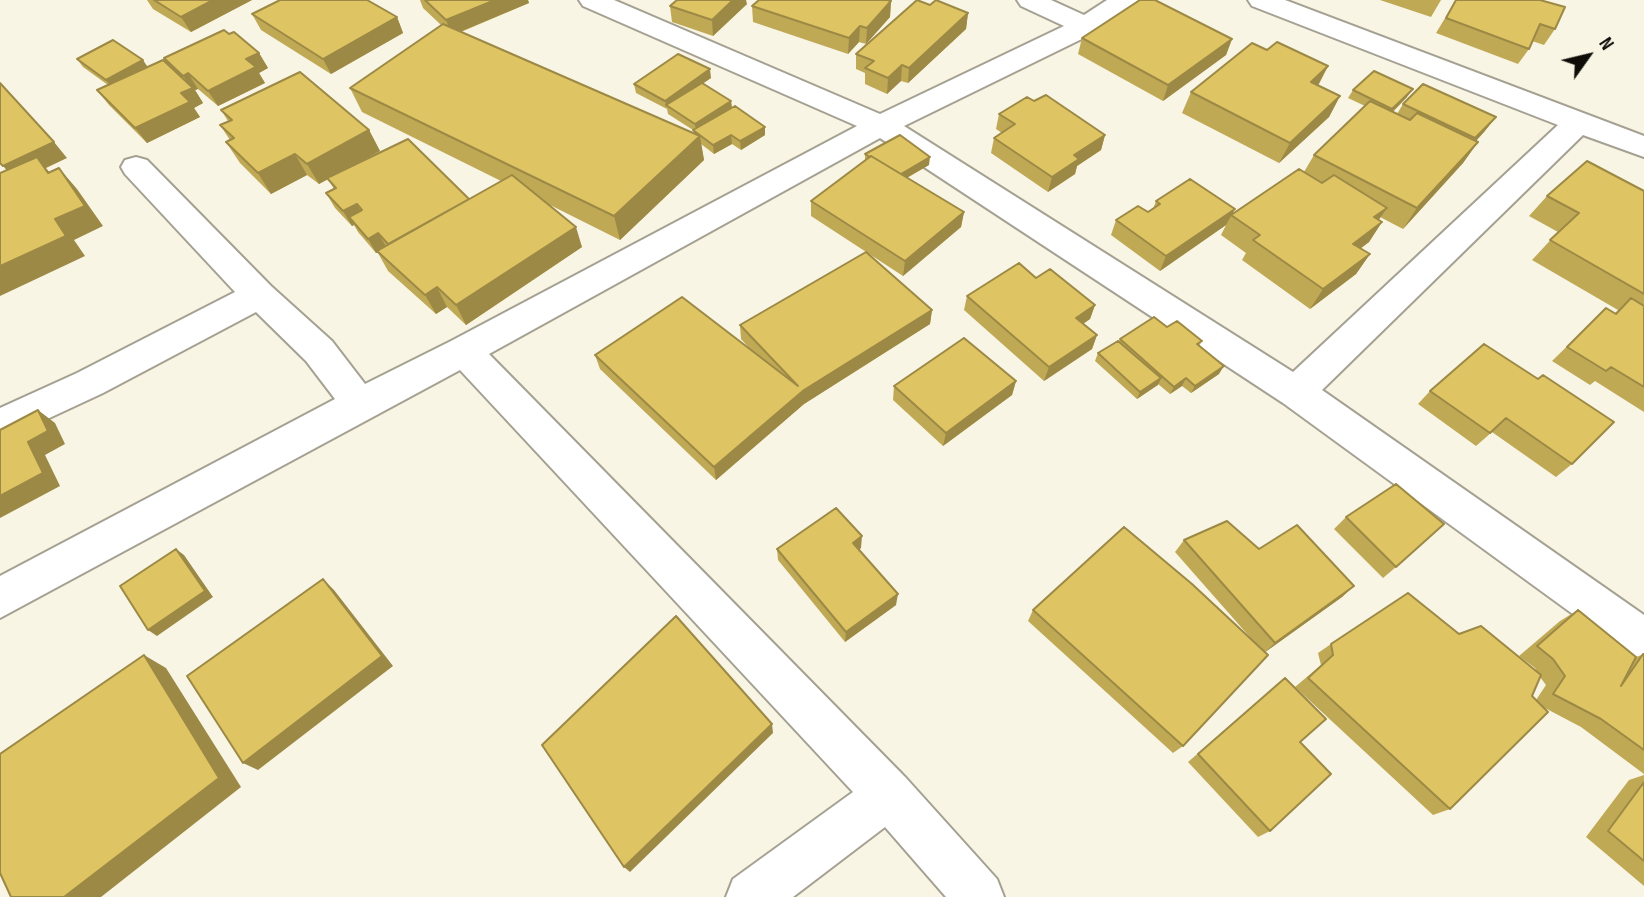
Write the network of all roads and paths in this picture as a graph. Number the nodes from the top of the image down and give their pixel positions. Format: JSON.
{"nodes":[{"id":1,"x":592,"y":0,"type":"edge"},
{"id":2,"x":1030,"y":0,"type":"edge"},
{"id":3,"x":1125,"y":0,"type":"edge"},
{"id":4,"x":1261,"y":0,"type":"edge"},
{"id":5,"x":1086,"y":26,"type":"junction"},
{"id":6,"x":1578,"y":123,"type":"junction"},
{"id":7,"x":881,"y":125,"type":"junction"},
{"id":8,"x":1644,"y":147,"type":"edge"},
{"id":9,"x":135,"y":167,"type":"dead end"},
{"id":10,"x":258,"y":295,"type":"junction"},
{"id":11,"x":464,"y":351,"type":"junction"},
{"id":12,"x":1296,"y":392,"type":"junction"},
{"id":13,"x":359,"y":404,"type":"junction"},
{"id":14,"x":0,"y":425,"type":"edge"},
{"id":15,"x":0,"y":598,"type":"edge"},
{"id":16,"x":1644,"y":640,"type":"edge"},
{"id":17,"x":889,"y":795,"type":"junction"},
{"id":18,"x":751,"y":897,"type":"edge"},
{"id":19,"x":979,"y":897,"type":"edge"}],
"edges":[{"from":1,"to":7,"type":"street"},
{"from":2,"to":5,"type":"street"},
{"from":3,"to":5,"type":"street"},
{"from":4,"to":6,"type":"street"},
{"from":5,"to":7,"type":"street"},
{"from":6,"to":8,"type":"street"},
{"from":6,"to":12,"type":"street"},
{"from":7,"to":11,"type":"street"},
{"from":7,"to":12,"type":"street"},
{"from":9,"to":10,"type":"street"},
{"from":10,"to":13,"type":"street"},
{"from":10,"to":14,"type":"street"},
{"from":11,"to":13,"type":"street"},
{"from":11,"to":17,"type":"street"},
{"from":12,"to":16,"type":"street"},
{"from":13,"to":15,"type":"street"},
{"from":17,"to":18,"type":"street"},
{"from":17,"to":19,"type":"street"}]}
